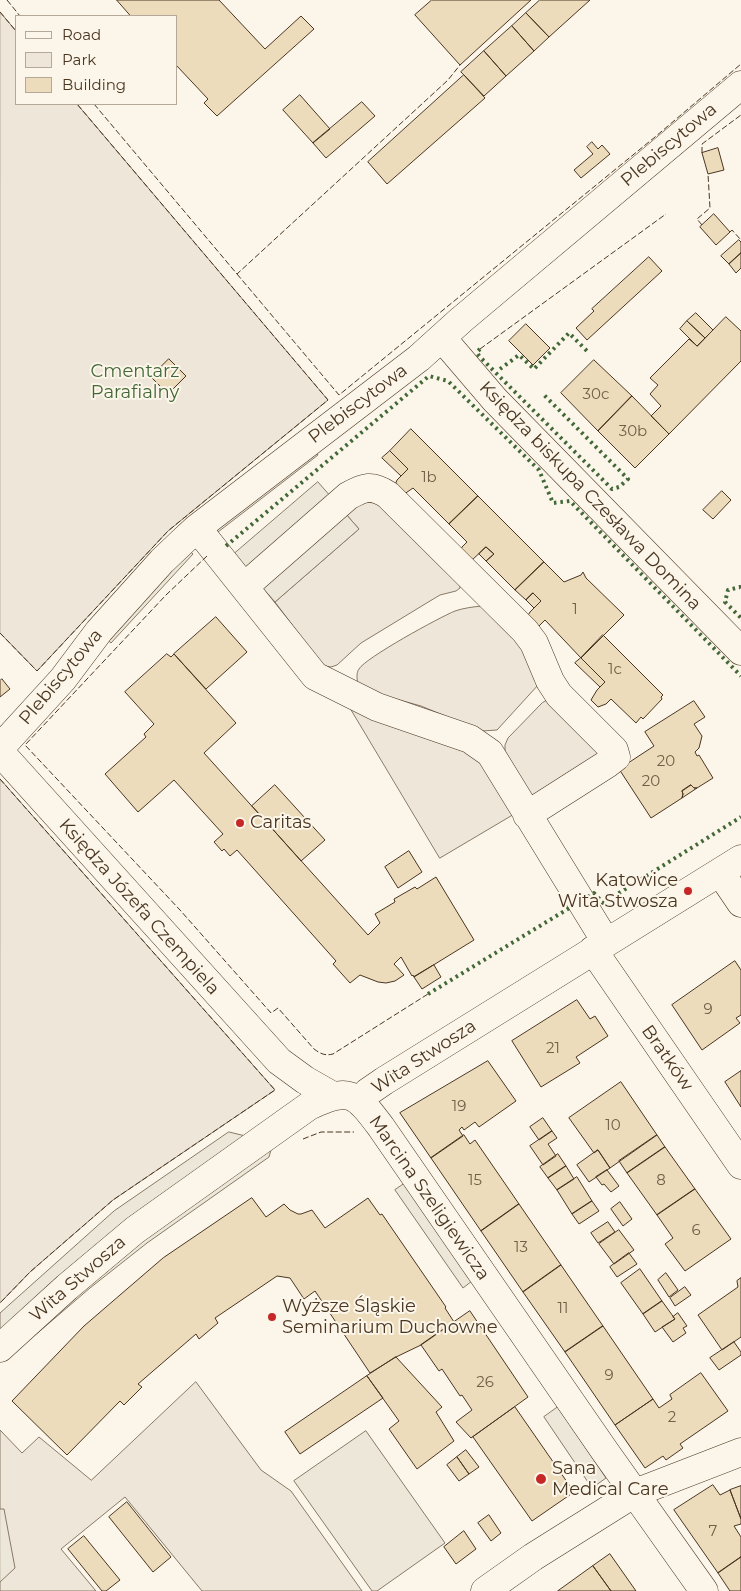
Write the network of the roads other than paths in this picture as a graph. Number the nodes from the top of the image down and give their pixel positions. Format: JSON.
{"nodes":[{"id":1,"x":741,"y":85,"type":"edge"},
{"id":2,"x":442,"y":338,"type":"junction"},
{"id":3,"x":197,"y":528,"type":"junction"},
{"id":4,"x":244,"y":587,"type":"junction"},
{"id":5,"x":741,"y":650,"type":"edge"},
{"id":6,"x":0,"y":748,"type":"edge"},
{"id":7,"x":0,"y":752,"type":"edge"},
{"id":8,"x":527,"y":815,"type":"junction"},
{"id":9,"x":730,"y":865,"type":"edge"},
{"id":10,"x":741,"y":904,"type":"edge"},
{"id":11,"x":599,"y":946,"type":"junction"},
{"id":12,"x":279,"y":1062,"type":"junction"},
{"id":13,"x":333,"y":1096,"type":"junction"},
{"id":14,"x":359,"y":1101,"type":"junction"},
{"id":15,"x":292,"y":1119,"type":"junction"},
{"id":16,"x":741,"y":1165,"type":"edge"},
{"id":17,"x":0,"y":1348,"type":"edge"},
{"id":18,"x":741,"y":1452,"type":"edge"},
{"id":19,"x":635,"y":1493,"type":"junction"},
{"id":20,"x":485,"y":1591,"type":"edge"},
{"id":21,"x":704,"y":1591,"type":"edge"}],
"edges":[{"from":1,"to":2,"type":"street","name":"Plebiscytowa"},
{"from":2,"to":3,"type":"street","name":"Plebiscytowa"},
{"from":2,"to":5,"type":"street","name":"Księdza biskupa Czesława Domina"},
{"from":3,"to":4,"type":"street","name":"Bratków"},
{"from":3,"to":6,"type":"street","name":"Plebiscytowa"},
{"from":4,"to":8,"type":"street","name":"Bratków"},
{"from":4,"to":8,"type":"street"},
{"from":7,"to":12,"type":"street","name":"Księdza Józefa Czempiela"},
{"from":8,"to":11,"type":"street","name":"Bratków"},
{"from":9,"to":10,"type":"street"},
{"from":9,"to":11,"type":"street","name":"Wita Stwosza"},
{"from":11,"to":14,"type":"street","name":"Wita Stwosza"},
{"from":11,"to":16,"type":"street","name":"Bratków"},
{"from":12,"to":13,"type":"street","name":"Księdza Józefa Czempiela"},
{"from":12,"to":15,"type":"street","name":"Księdza Józefa Czempiela"},
{"from":13,"to":14,"type":"street","name":"Wita Stwosza"},
{"from":13,"to":15,"type":"street","name":"Wita Stwosza"},
{"from":14,"to":19,"type":"street","name":"Marcina Szeligiewicza"},
{"from":15,"to":17,"type":"street","name":"Wita Stwosza"},
{"from":18,"to":19,"type":"street"},
{"from":19,"to":20,"type":"street"},
{"from":19,"to":21,"type":"street","name":"Marcina Szeligiewicza"}]}
